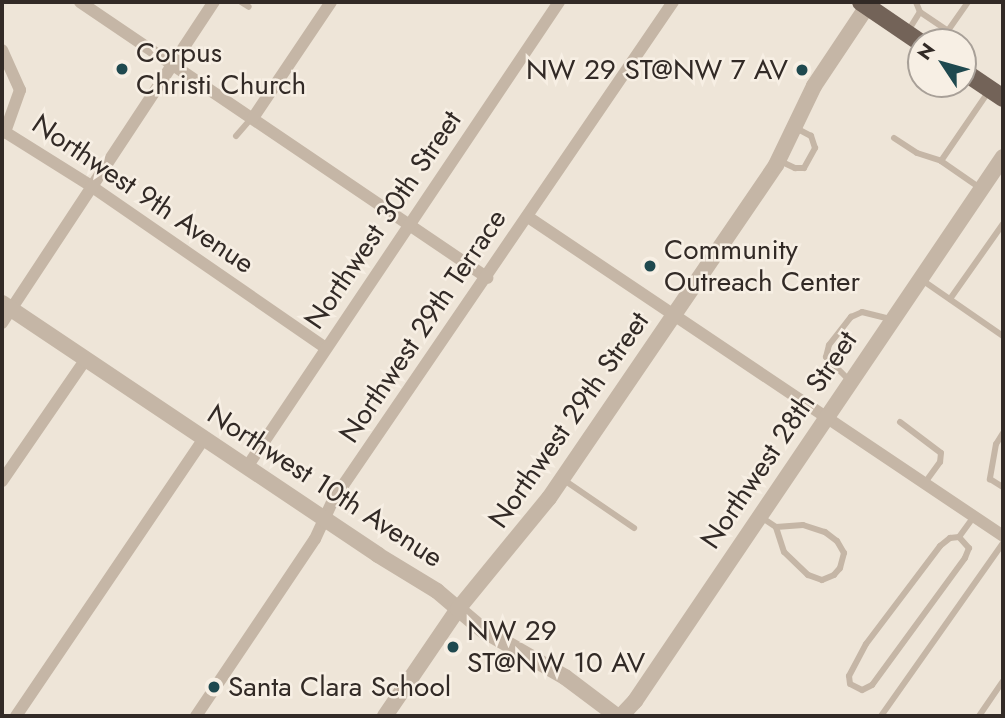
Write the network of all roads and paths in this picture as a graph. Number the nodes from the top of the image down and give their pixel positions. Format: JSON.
{"nodes":[{"id":1,"x":80,"y":2,"type":"edge"},
{"id":2,"x":214,"y":2,"type":"edge"},
{"id":3,"x":242,"y":2,"type":"edge"},
{"id":4,"x":331,"y":2,"type":"edge"},
{"id":5,"x":559,"y":2,"type":"edge"},
{"id":6,"x":673,"y":2,"type":"edge"},
{"id":7,"x":916,"y":2,"type":"edge"},
{"id":8,"x":968,"y":2,"type":"edge"},
{"id":9,"x":866,"y":3,"type":"edge"},
{"id":10,"x":249,"y":7,"type":"dead end"},
{"id":11,"x":920,"y":12,"type":"junction"},
{"id":12,"x":916,"y":28,"type":"edge"},
{"id":13,"x":944,"y":28,"type":"edge"},
{"id":14,"x":950,"y":28,"type":"edge"},
{"id":15,"x":907,"y":33,"type":"edge"},
{"id":16,"x":2,"y":50,"type":"edge"},
{"id":17,"x":173,"y":63,"type":"junction"},
{"id":18,"x":977,"y":80,"type":"edge"},
{"id":19,"x":997,"y":94,"type":"edge"},
{"id":20,"x":253,"y":118,"type":"junction"},
{"id":21,"x":794,"y":127,"type":"junction"},
{"id":22,"x":4,"y":133,"type":"edge"},
{"id":23,"x":236,"y":136,"type":"dead end"},
{"id":24,"x":894,"y":138,"type":"dead end"},
{"id":25,"x":1003,"y":157,"type":"edge"},
{"id":26,"x":778,"y":160,"type":"junction"},
{"id":27,"x":941,"y":161,"type":"junction"},
{"id":28,"x":91,"y":186,"type":"junction"},
{"id":29,"x":981,"y":189,"type":"junction"},
{"id":30,"x":528,"y":217,"type":"junction"},
{"id":31,"x":1003,"y":224,"type":"edge"},
{"id":32,"x":408,"y":226,"type":"junction"},
{"id":33,"x":486,"y":278,"type":"junction"},
{"id":34,"x":920,"y":278,"type":"junction"},
{"id":35,"x":950,"y":299,"type":"junction"},
{"id":36,"x":5,"y":312,"type":"edge"},
{"id":37,"x":674,"y":315,"type":"junction"},
{"id":38,"x":892,"y":319,"type":"junction"},
{"id":39,"x":1003,"y":336,"type":"edge"},
{"id":40,"x":326,"y":348,"type":"junction"},
{"id":41,"x":86,"y":359,"type":"junction"},
{"id":42,"x":850,"y":381,"type":"junction"},
{"id":43,"x":825,"y":417,"type":"junction"},
{"id":44,"x":900,"y":422,"type":"dead end"},
{"id":45,"x":1003,"y":433,"type":"edge"},
{"id":46,"x":204,"y":438,"type":"junction"},
{"id":47,"x":247,"y":467,"type":"junction"},
{"id":48,"x":563,"y":479,"type":"junction"},
{"id":49,"x":2,"y":481,"type":"edge"},
{"id":50,"x":925,"y":483,"type":"junction"},
{"id":51,"x":1003,"y":488,"type":"edge"},
{"id":52,"x":759,"y":516,"type":"junction"},
{"id":53,"x":974,"y":516,"type":"junction"},
{"id":54,"x":324,"y":519,"type":"junction"},
{"id":55,"x":776,"y":527,"type":"junction"},
{"id":56,"x":634,"y":528,"type":"dead end"},
{"id":57,"x":1003,"y":536,"type":"edge"},
{"id":58,"x":959,"y":537,"type":"junction"},
{"id":59,"x":1003,"y":543,"type":"edge"},
{"id":60,"x":458,"y":609,"type":"junction"},
{"id":61,"x":1003,"y":681,"type":"edge"},
{"id":62,"x":16,"y":716,"type":"edge"},
{"id":63,"x":195,"y":716,"type":"edge"},
{"id":64,"x":385,"y":716,"type":"edge"},
{"id":65,"x":619,"y":716,"type":"edge"},
{"id":66,"x":881,"y":716,"type":"edge"},
{"id":67,"x":978,"y":716,"type":"edge"}],
"edges":[{"from":1,"to":17,"type":"street"},
{"from":2,"to":17,"type":"street"},
{"from":3,"to":10,"type":"lane"},
{"from":4,"to":20,"type":"street"},
{"from":5,"to":32,"type":"street","name":"Northwest 30th Street"},
{"from":6,"to":30,"type":"street","name":"Northwest 29th Terrace"},
{"from":7,"to":11,"type":"lane"},
{"from":8,"to":14,"type":"lane"},
{"from":9,"to":15,"type":"main road"},
{"from":9,"to":21,"type":"street","name":"Northwest 29th Street"},
{"from":11,"to":12,"type":"lane"},
{"from":11,"to":13,"type":"lane"},
{"from":16,"to":22,"type":"street","name":"Northwest 9th Avenue"},
{"from":17,"to":20,"type":"street"},
{"from":17,"to":28,"type":"street"},
{"from":18,"to":19,"type":"main road"},
{"from":19,"to":27,"type":"lane"},
{"from":20,"to":23,"type":"lane"},
{"from":20,"to":32,"type":"street"},
{"from":21,"to":26,"type":"street","name":"Northwest 29th Street"},
{"from":21,"to":26,"type":"lane"},
{"from":22,"to":28,"type":"street","name":"Northwest 9th Avenue"},
{"from":24,"to":27,"type":"lane"},
{"from":25,"to":29,"type":"street","name":"Northwest 28th Street"},
{"from":26,"to":37,"type":"street","name":"Northwest 29th Street"},
{"from":27,"to":29,"type":"lane"},
{"from":28,"to":36,"type":"street"},
{"from":28,"to":40,"type":"street","name":"Northwest 9th Avenue"},
{"from":29,"to":34,"type":"street","name":"Northwest 28th Street"},
{"from":30,"to":33,"type":"street","name":"Northwest 29th Terrace"},
{"from":30,"to":37,"type":"street"},
{"from":31,"to":35,"type":"lane"},
{"from":32,"to":33,"type":"street"},
{"from":32,"to":40,"type":"street","name":"Northwest 30th Street"},
{"from":33,"to":54,"type":"street","name":"Northwest 29th Terrace"},
{"from":34,"to":35,"type":"lane"},
{"from":34,"to":38,"type":"street","name":"Northwest 28th Street"},
{"from":35,"to":39,"type":"lane"},
{"from":36,"to":41,"type":"street","name":"Northwest 10th Avenue"},
{"from":37,"to":43,"type":"street"},
{"from":37,"to":48,"type":"street","name":"Northwest 29th Street"},
{"from":38,"to":42,"type":"street","name":"Northwest 28th Street"},
{"from":38,"to":42,"type":"lane"},
{"from":40,"to":47,"type":"street","name":"Northwest 30th Street"},
{"from":41,"to":46,"type":"street","name":"Northwest 10th Avenue"},
{"from":41,"to":49,"type":"street"},
{"from":42,"to":43,"type":"street","name":"Northwest 28th Street"},
{"from":43,"to":50,"type":"street"},
{"from":43,"to":52,"type":"street","name":"Northwest 28th Street"},
{"from":44,"to":50,"type":"lane"},
{"from":45,"to":51,"type":"lane"},
{"from":46,"to":47,"type":"street","name":"Northwest 10th Avenue"},
{"from":46,"to":62,"type":"street"},
{"from":47,"to":54,"type":"street","name":"Northwest 10th Avenue"},
{"from":48,"to":56,"type":"lane"},
{"from":48,"to":60,"type":"street","name":"Northwest 29th Street"},
{"from":50,"to":53,"type":"street"},
{"from":52,"to":55,"type":"lane"},
{"from":52,"to":65,"type":"street","name":"Northwest 28th Street"},
{"from":53,"to":57,"type":"street"},
{"from":53,"to":58,"type":"lane"},
{"from":54,"to":60,"type":"street","name":"Northwest 10th Avenue"},
{"from":54,"to":63,"type":"street","name":"Northwest 29th Terrace"},
{"from":55,"to":55,"type":"lane"},
{"from":58,"to":58,"type":"lane"},
{"from":59,"to":66,"type":"lane"},
{"from":60,"to":64,"type":"street","name":"Northwest 29th Street"},
{"from":60,"to":65,"type":"street","name":"Northwest 10th Avenue"},
{"from":61,"to":67,"type":"lane"}]}
